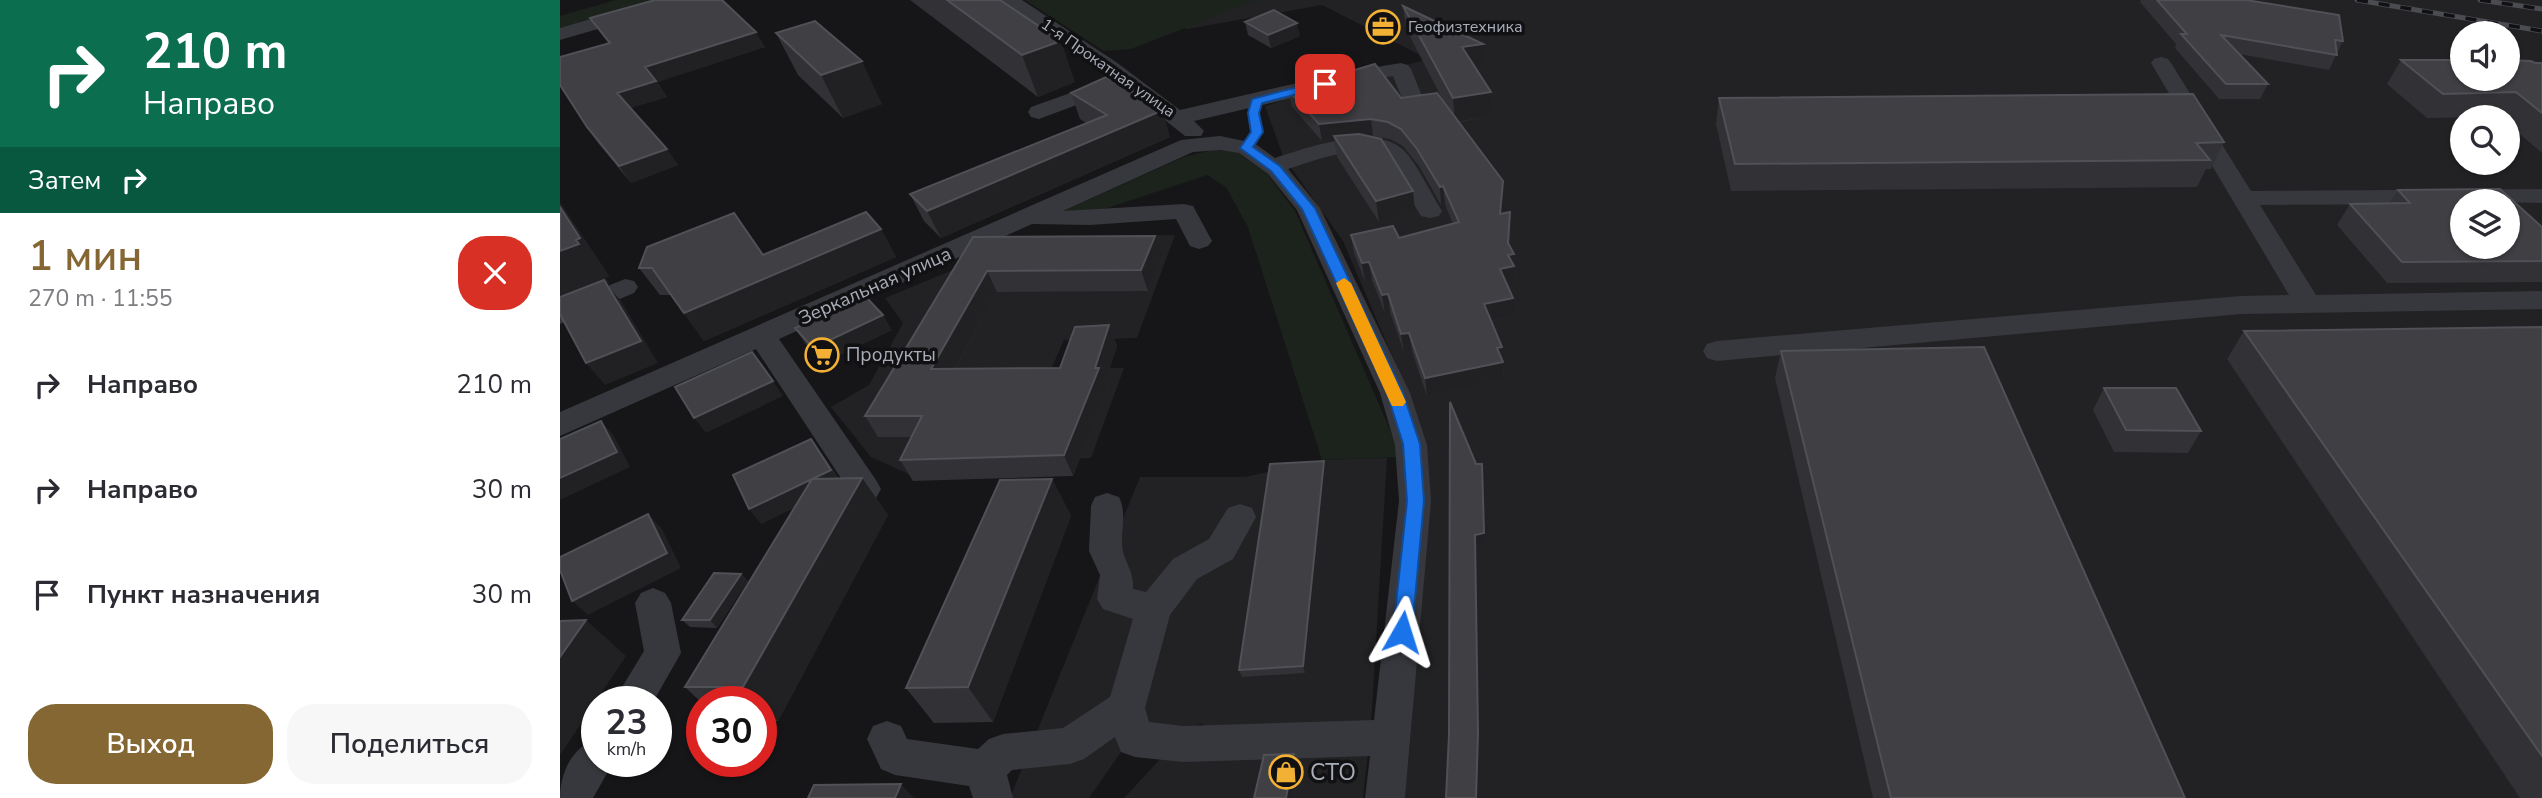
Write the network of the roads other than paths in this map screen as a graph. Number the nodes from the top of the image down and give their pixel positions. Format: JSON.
{"nodes":[{"id":1,"x":677,"y":0,"type":"edge"},
{"id":2,"x":1009,"y":0,"type":"edge"},
{"id":3,"x":560,"y":34,"type":"edge"},
{"id":4,"x":2161,"y":62,"type":"dead end"},
{"id":5,"x":1090,"y":92,"type":"edge"},
{"id":6,"x":1413,"y":101,"type":"edge"},
{"id":7,"x":1040,"y":112,"type":"dead end"},
{"id":8,"x":1178,"y":117,"type":"junction"},
{"id":9,"x":1254,"y":126,"type":"junction"},
{"id":10,"x":1189,"y":145,"type":"junction"},
{"id":11,"x":1272,"y":166,"type":"junction"},
{"id":12,"x":2542,"y":196,"type":"edge"},
{"id":13,"x":2243,"y":198,"type":"junction"},
{"id":14,"x":1430,"y":211,"type":"dead end"},
{"id":15,"x":1026,"y":218,"type":"junction"},
{"id":16,"x":1199,"y":241,"type":"dead end"},
{"id":17,"x":625,"y":287,"type":"dead end"},
{"id":18,"x":2542,"y":300,"type":"edge"},
{"id":19,"x":2308,"y":304,"type":"junction"},
{"id":20,"x":560,"y":315,"type":"edge"},
{"id":21,"x":762,"y":335,"type":"junction"},
{"id":22,"x":1717,"y":351,"type":"dead end"},
{"id":23,"x":560,"y":425,"type":"edge"},
{"id":24,"x":865,"y":489,"type":"dead end"},
{"id":25,"x":1107,"y":506,"type":"dead end"},
{"id":26,"x":1240,"y":517,"type":"dead end"},
{"id":27,"x":653,"y":603,"type":"dead end"},
{"id":28,"x":1154,"y":609,"type":"junction"},
{"id":29,"x":642,"y":686,"type":"edge"},
{"id":30,"x":1126,"y":708,"type":"junction"},
{"id":31,"x":1392,"y":737,"type":"junction"},
{"id":32,"x":887,"y":739,"type":"dead end"},
{"id":33,"x":584,"y":777,"type":"edge"},
{"id":34,"x":989,"y":784,"type":"edge"},
{"id":35,"x":570,"y":798,"type":"edge"},
{"id":36,"x":1385,"y":798,"type":"edge"}],
"edges":[{"from":1,"to":3,"type":"street"},
{"from":2,"to":8,"type":"street","name":"1-я Прокатная улица"},
{"from":4,"to":13,"type":"street"},
{"from":5,"to":7,"type":"street"},
{"from":6,"to":9,"type":"street"},
{"from":8,"to":9,"type":"street"},
{"from":8,"to":10,"type":"street","name":"1-я Прокатная улица"},
{"from":9,"to":10,"type":"street"},
{"from":9,"to":11,"type":"street"},
{"from":10,"to":15,"type":"street","name":"Зеркальная улица"},
{"from":11,"to":14,"type":"street"},
{"from":11,"to":31,"type":"street"},
{"from":12,"to":13,"type":"street"},
{"from":13,"to":19,"type":"street"},
{"from":15,"to":16,"type":"street"},
{"from":15,"to":21,"type":"street","name":"Зеркальная улица"},
{"from":17,"to":20,"type":"street"},
{"from":18,"to":19,"type":"street"},
{"from":19,"to":22,"type":"street"},
{"from":21,"to":23,"type":"street","name":"Зеркальная улица"},
{"from":21,"to":24,"type":"street"},
{"from":25,"to":28,"type":"street"},
{"from":26,"to":28,"type":"street"},
{"from":27,"to":29,"type":"street"},
{"from":28,"to":30,"type":"street"},
{"from":30,"to":31,"type":"street"},
{"from":30,"to":34,"type":"street"},
{"from":31,"to":36,"type":"street"},
{"from":32,"to":34,"type":"street"},
{"from":33,"to":35,"type":"street"}]}
